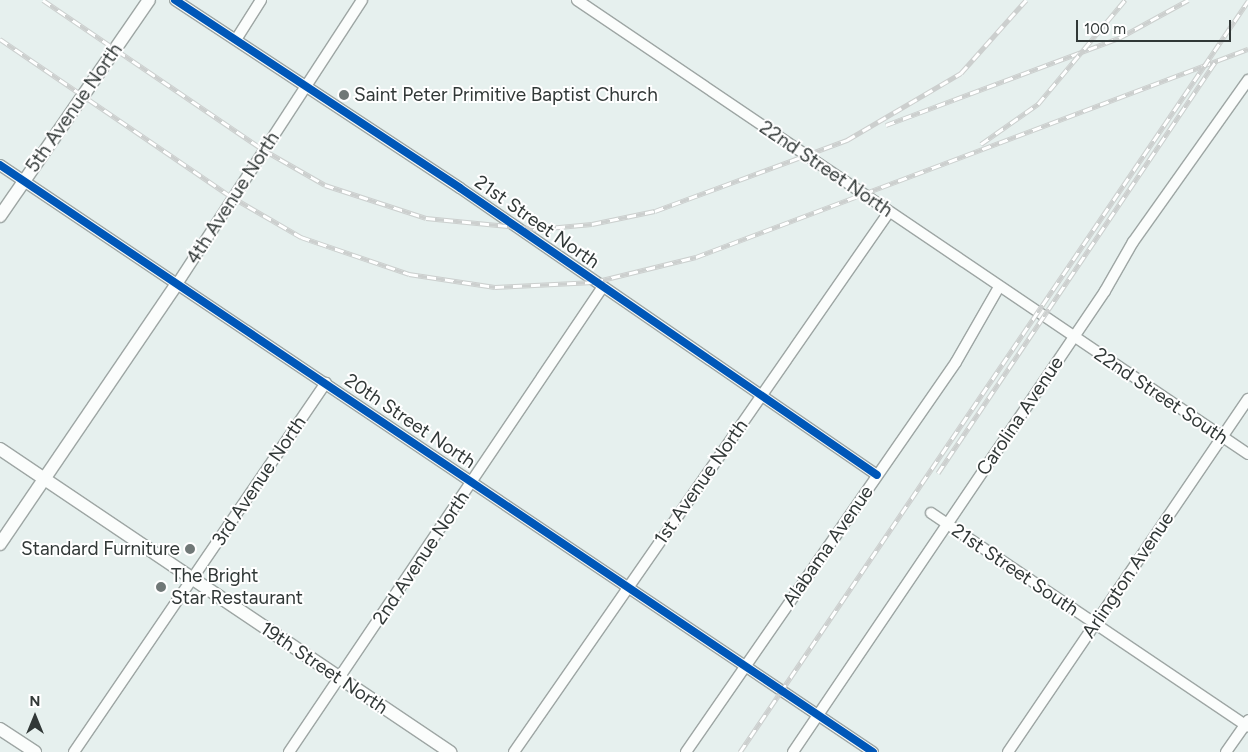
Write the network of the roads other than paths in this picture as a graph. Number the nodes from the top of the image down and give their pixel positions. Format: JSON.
{"nodes":[{"id":1,"x":149,"y":0,"type":"edge"},
{"id":2,"x":175,"y":0,"type":"edge"},
{"id":3,"x":261,"y":0,"type":"edge"},
{"id":4,"x":362,"y":0,"type":"edge"},
{"id":5,"x":577,"y":0,"type":"edge"},
{"id":6,"x":236,"y":38,"type":"junction"},
{"id":7,"x":1248,"y":80,"type":"edge"},
{"id":8,"x":306,"y":86,"type":"junction"},
{"id":9,"x":0,"y":165,"type":"edge"},
{"id":10,"x":23,"y":181,"type":"junction"},
{"id":11,"x":889,"y":212,"type":"junction"},
{"id":12,"x":0,"y":216,"type":"edge"},
{"id":13,"x":177,"y":284,"type":"junction"},
{"id":14,"x":999,"y":287,"type":"junction"},
{"id":15,"x":602,"y":288,"type":"junction"},
{"id":16,"x":1074,"y":337,"type":"junction"},
{"id":17,"x":326,"y":383,"type":"junction"},
{"id":18,"x":761,"y":396,"type":"junction"},
{"id":19,"x":1248,"y":399,"type":"edge"},
{"id":20,"x":1221,"y":436,"type":"junction"},
{"id":21,"x":0,"y":449,"type":"edge"},
{"id":22,"x":1248,"y":454,"type":"edge"},
{"id":23,"x":877,"y":475,"type":"junction"},
{"id":24,"x":44,"y":479,"type":"junction"},
{"id":25,"x":472,"y":482,"type":"junction"},
{"id":26,"x":931,"y":513,"type":"dead end"},
{"id":27,"x":946,"y":524,"type":"junction"},
{"id":28,"x":0,"y":544,"type":"edge"},
{"id":29,"x":192,"y":580,"type":"junction"},
{"id":30,"x":629,"y":586,"type":"junction"},
{"id":31,"x":1095,"y":623,"type":"junction"},
{"id":32,"x":746,"y":665,"type":"junction"},
{"id":33,"x":340,"y":679,"type":"junction"},
{"id":34,"x":818,"y":716,"type":"junction"},
{"id":35,"x":1247,"y":724,"type":"edge"},
{"id":36,"x":0,"y":729,"type":"edge"},
{"id":37,"x":35,"y":752,"type":"edge"},
{"id":38,"x":74,"y":752,"type":"edge"},
{"id":39,"x":289,"y":752,"type":"edge"},
{"id":40,"x":450,"y":752,"type":"edge"},
{"id":41,"x":514,"y":752,"type":"edge"},
{"id":42,"x":686,"y":752,"type":"edge"},
{"id":43,"x":793,"y":752,"type":"edge"},
{"id":44,"x":873,"y":752,"type":"edge"},
{"id":45,"x":1008,"y":752,"type":"edge"},
{"id":46,"x":1226,"y":752,"type":"edge"}],
"edges":[{"from":1,"to":10,"type":"street","name":"5th Avenue North"},
{"from":2,"to":6,"type":"street","name":"21st Street North"},
{"from":3,"to":6,"type":"street"},
{"from":4,"to":8,"type":"street","name":"4th Avenue North"},
{"from":5,"to":11,"type":"street","name":"22nd Street North"},
{"from":6,"to":8,"type":"street","name":"21st Street North"},
{"from":7,"to":16,"type":"street","name":"Carolina Avenue"},
{"from":8,"to":13,"type":"street","name":"4th Avenue North"},
{"from":8,"to":15,"type":"street","name":"21st Street North"},
{"from":9,"to":10,"type":"street","name":"20th Street North"},
{"from":10,"to":12,"type":"street","name":"5th Avenue North"},
{"from":10,"to":13,"type":"street","name":"20th Street North"},
{"from":11,"to":14,"type":"street","name":"22nd Street North"},
{"from":11,"to":18,"type":"street","name":"1st Avenue North"},
{"from":13,"to":17,"type":"street","name":"20th Street North"},
{"from":13,"to":24,"type":"street","name":"4th Avenue North"},
{"from":14,"to":16,"type":"street","name":"22nd Street North"},
{"from":14,"to":23,"type":"street","name":"Alabama Avenue"},
{"from":15,"to":18,"type":"street","name":"21st Street North"},
{"from":15,"to":25,"type":"street","name":"2nd Avenue North"},
{"from":16,"to":20,"type":"street","name":"22nd Street South"},
{"from":16,"to":27,"type":"street","name":"Carolina Avenue"},
{"from":17,"to":25,"type":"street","name":"20th Street North"},
{"from":17,"to":29,"type":"street","name":"3rd Avenue North"},
{"from":18,"to":23,"type":"street","name":"21st Street North"},
{"from":18,"to":30,"type":"street","name":"1st Avenue North"},
{"from":19,"to":20,"type":"street","name":"Arlington Avenue"},
{"from":20,"to":22,"type":"street","name":"22nd Street South"},
{"from":20,"to":31,"type":"street","name":"Arlington Avenue"},
{"from":21,"to":24,"type":"street","name":"19th Street North"},
{"from":23,"to":32,"type":"street","name":"Alabama Avenue"},
{"from":24,"to":28,"type":"street","name":"4th Avenue North"},
{"from":24,"to":29,"type":"street","name":"19th Street North"},
{"from":25,"to":30,"type":"street","name":"20th Street North"},
{"from":25,"to":33,"type":"street","name":"2nd Avenue North"},
{"from":26,"to":27,"type":"street","name":"21st Street South"},
{"from":27,"to":31,"type":"street","name":"21st Street South"},
{"from":27,"to":34,"type":"street","name":"Carolina Avenue"},
{"from":29,"to":33,"type":"street","name":"19th Street North"},
{"from":29,"to":38,"type":"street","name":"3rd Avenue North"},
{"from":30,"to":32,"type":"street","name":"20th Street North"},
{"from":30,"to":41,"type":"street","name":"1st Avenue North"},
{"from":31,"to":35,"type":"street","name":"21st Street South"},
{"from":31,"to":45,"type":"street","name":"Arlington Avenue"},
{"from":32,"to":34,"type":"street","name":"20th Street North"},
{"from":32,"to":42,"type":"street","name":"Alabama Avenue"},
{"from":33,"to":39,"type":"street","name":"2nd Avenue North"},
{"from":33,"to":40,"type":"street","name":"19th Street North"},
{"from":34,"to":43,"type":"street","name":"Carolina Avenue"},
{"from":34,"to":44,"type":"street","name":"20th Street North"},
{"from":35,"to":46,"type":"street"},
{"from":36,"to":37,"type":"street"}]}
